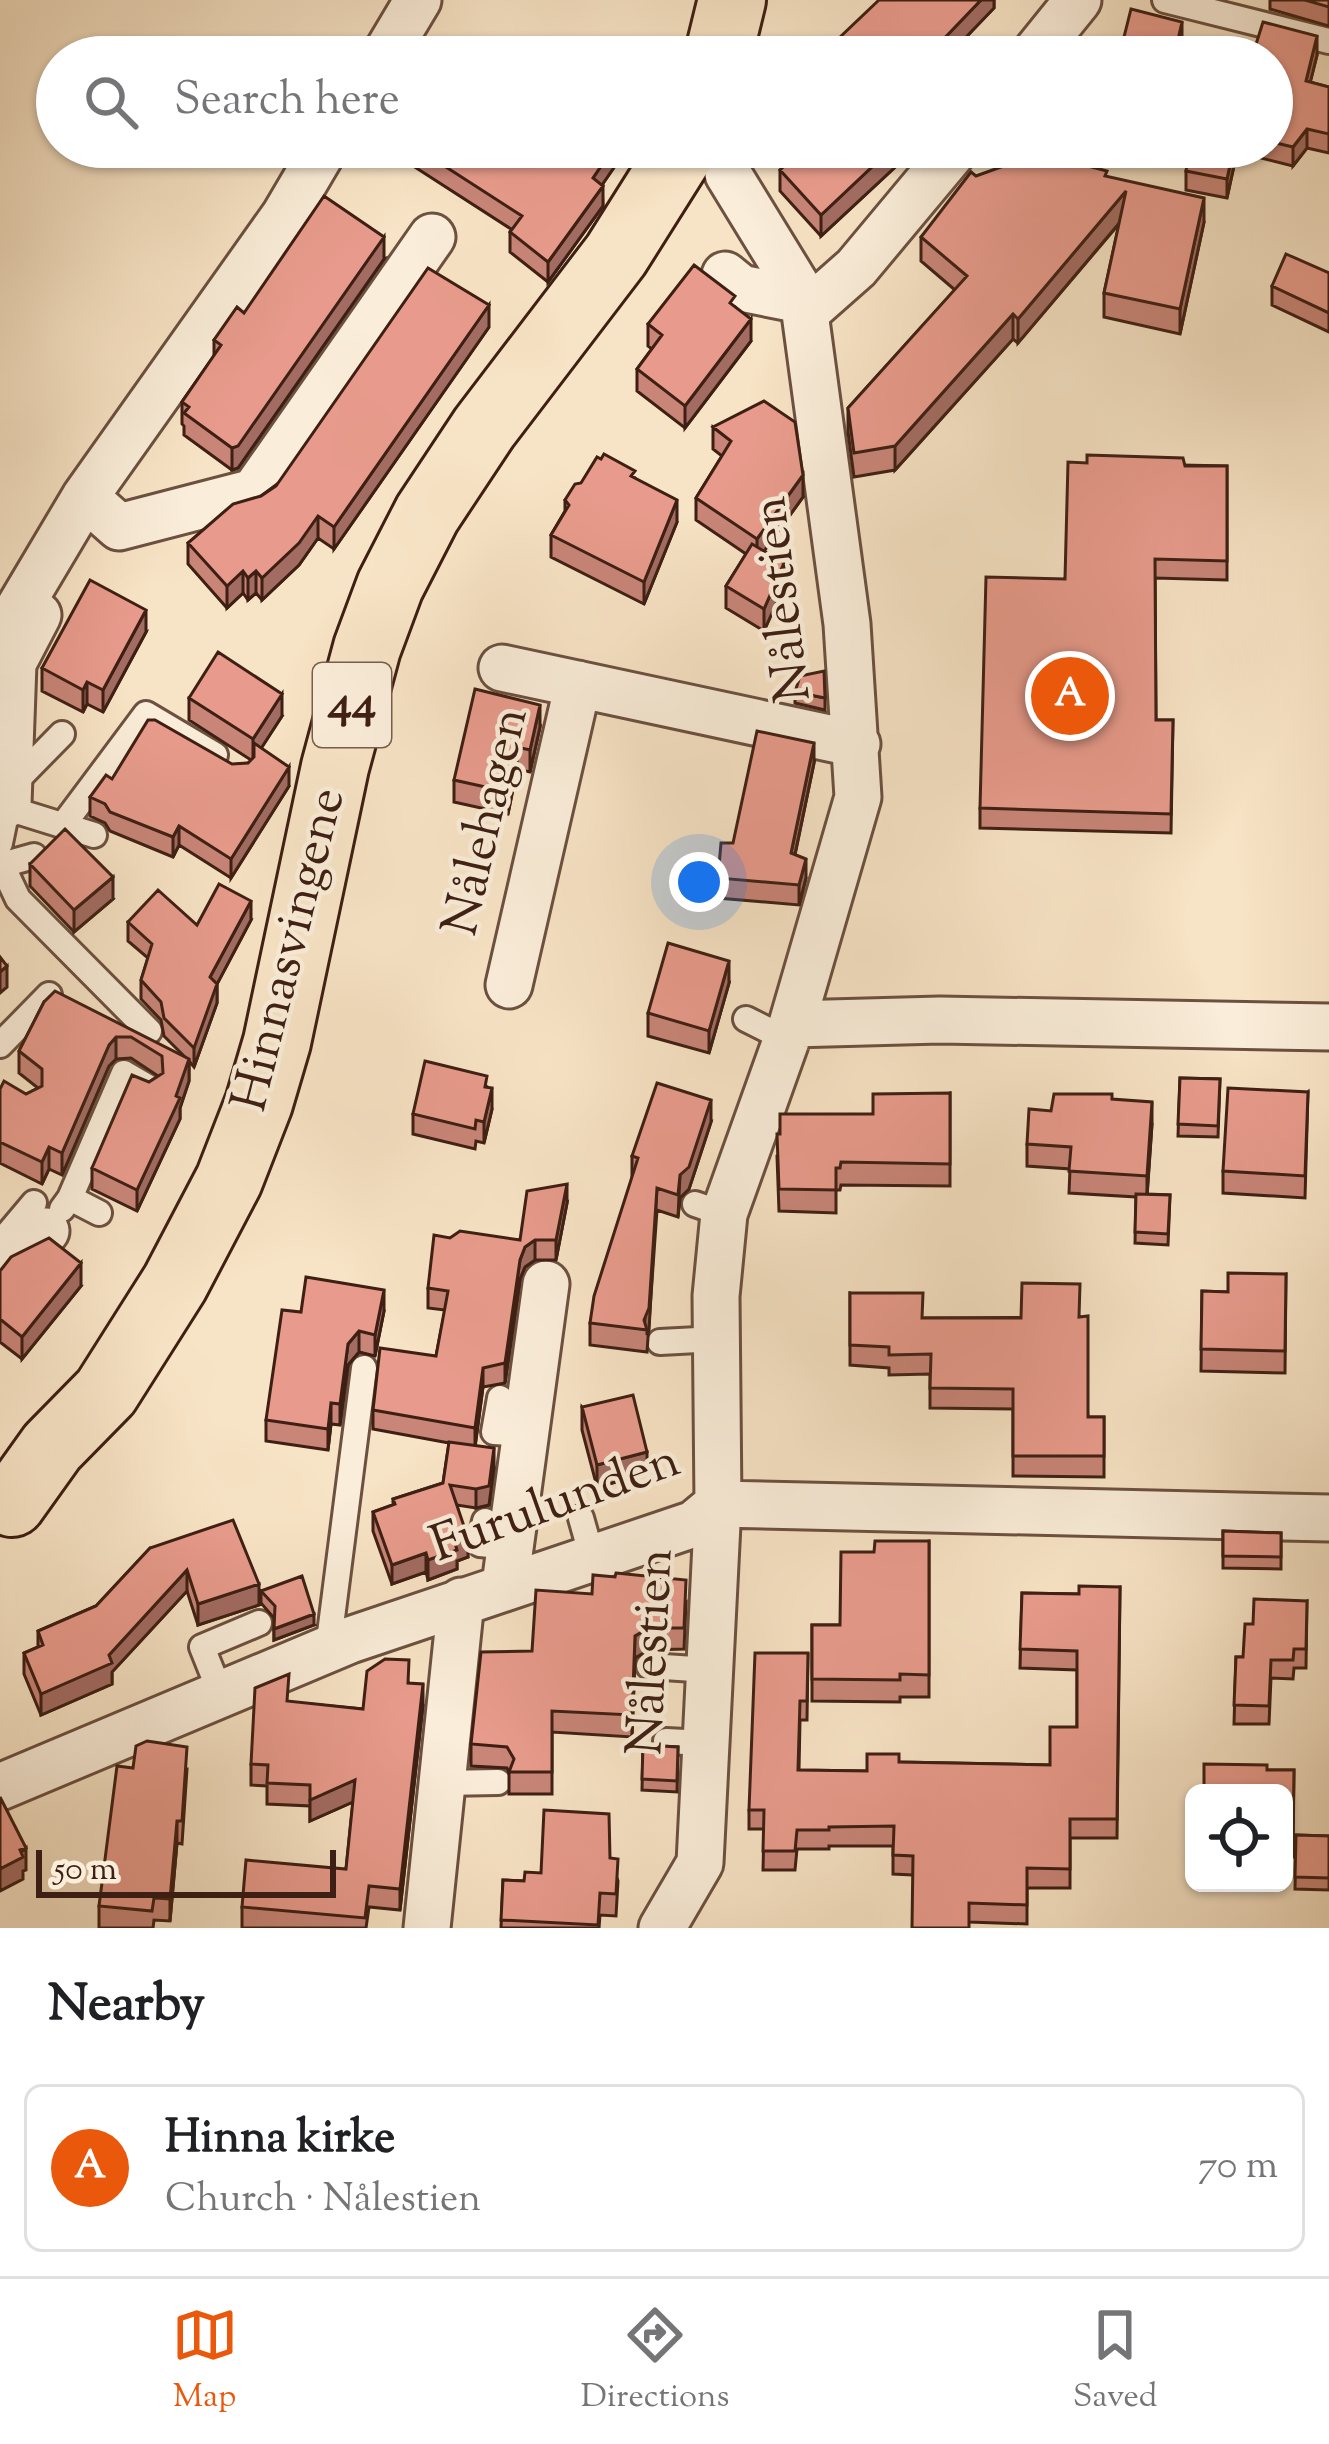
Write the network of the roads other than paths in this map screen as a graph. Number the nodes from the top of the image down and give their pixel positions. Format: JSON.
{"nodes":[{"id":1,"x":418,"y":0,"type":"edge"},
{"id":2,"x":732,"y":0,"type":"edge"},
{"id":3,"x":1078,"y":0,"type":"edge"},
{"id":4,"x":1165,"y":0,"type":"edge"},
{"id":5,"x":396,"y":36,"type":"edge"},
{"id":6,"x":723,"y":36,"type":"edge"},
{"id":7,"x":1049,"y":36,"type":"edge"},
{"id":8,"x":1329,"y":41,"type":"edge"},
{"id":9,"x":313,"y":168,"type":"edge"},
{"id":10,"x":698,"y":168,"type":"edge"},
{"id":11,"x":712,"y":168,"type":"edge"},
{"id":12,"x":939,"y":168,"type":"edge"},
{"id":13,"x":432,"y":237,"type":"dead end"},
{"id":14,"x":725,"y":275,"type":"dead end"},
{"id":15,"x":803,"y":306,"type":"junction"},
{"id":16,"x":85,"y":497,"type":"junction"},
{"id":17,"x":0,"y":640,"type":"edge"},
{"id":18,"x":502,"y":668,"type":"dead end"},
{"id":19,"x":578,"y":684,"type":"junction"},
{"id":20,"x":6,"y":713,"type":"edge"},
{"id":21,"x":62,"y":734,"type":"dead end"},
{"id":22,"x":857,"y":744,"type":"junction"},
{"id":23,"x":238,"y":769,"type":"edge"},
{"id":24,"x":63,"y":825,"type":"junction"},
{"id":25,"x":4,"y":828,"type":"edge"},
{"id":26,"x":94,"y":835,"type":"dead end"},
{"id":27,"x":34,"y":856,"type":"edge"},
{"id":28,"x":509,"y":985,"type":"dead end"},
{"id":29,"x":50,"y":995,"type":"edge"},
{"id":30,"x":775,"y":1027,"type":"junction"},
{"id":31,"x":1329,"y":1027,"type":"edge"},
{"id":32,"x":149,"y":1031,"type":"dead end"},
{"id":33,"x":0,"y":1045,"type":"edge"},
{"id":34,"x":148,"y":1087,"type":"edge"},
{"id":35,"x":50,"y":1210,"type":"junction"},
{"id":36,"x":99,"y":1213,"type":"dead end"},
{"id":37,"x":1,"y":1253,"type":"edge"},
{"id":38,"x":546,"y":1284,"type":"dead end"},
{"id":39,"x":148,"y":1321,"type":"junction"},
{"id":40,"x":717,"y":1339,"type":"junction"},
{"id":41,"x":660,"y":1342,"type":"dead end"},
{"id":42,"x":364,"y":1368,"type":"dead end"},
{"id":43,"x":0,"y":1435,"type":"edge"},
{"id":44,"x":718,"y":1504,"type":"junction"},
{"id":45,"x":4,"y":1505,"type":"edge"},
{"id":46,"x":1329,"y":1518,"type":"edge"},
{"id":47,"x":500,"y":1551,"type":"junction"},
{"id":48,"x":461,"y":1600,"type":"junction"},
{"id":49,"x":259,"y":1623,"type":"dead end"},
{"id":50,"x":328,"y":1649,"type":"junction"},
{"id":51,"x":649,"y":1666,"type":"dead end"},
{"id":52,"x":709,"y":1670,"type":"junction"},
{"id":53,"x":220,"y":1692,"type":"junction"},
{"id":54,"x":498,"y":1782,"type":"dead end"},
{"id":55,"x":442,"y":1783,"type":"junction"},
{"id":56,"x":0,"y":1787,"type":"edge"},
{"id":57,"x":427,"y":1928,"type":"edge"},
{"id":58,"x":662,"y":1928,"type":"edge"}],
"edges":[{"from":1,"to":5,"type":"street"},
{"from":2,"to":6,"type":"main road"},
{"from":3,"to":7,"type":"street"},
{"from":4,"to":8,"type":"lane"},
{"from":9,"to":16,"type":"street"},
{"from":10,"to":39,"type":"main road","name":"Hinnasvingene","number":"44"},
{"from":11,"to":15,"type":"street","name":"Nålestien"},
{"from":12,"to":15,"type":"street"},
{"from":13,"to":16,"type":"street"},
{"from":14,"to":15,"type":"street"},
{"from":15,"to":22,"type":"street","name":"Nålestien"},
{"from":16,"to":17,"type":"street"},
{"from":16,"to":20,"type":"street"},
{"from":18,"to":19,"type":"street","name":"Nålehagen"},
{"from":19,"to":22,"type":"street","name":"Nålehagen"},
{"from":19,"to":28,"type":"street","name":"Nålehagen"},
{"from":20,"to":25,"type":"street"},
{"from":21,"to":25,"type":"lane"},
{"from":22,"to":30,"type":"street","name":"Nålestien"},
{"from":23,"to":24,"type":"lane"},
{"from":24,"to":25,"type":"lane"},
{"from":24,"to":26,"type":"lane"},
{"from":25,"to":27,"type":"lane"},
{"from":25,"to":32,"type":"lane"},
{"from":29,"to":33,"type":"lane"},
{"from":30,"to":31,"type":"street"},
{"from":30,"to":40,"type":"street","name":"Nålestien"},
{"from":34,"to":35,"type":"lane"},
{"from":35,"to":36,"type":"lane"},
{"from":35,"to":37,"type":"street"},
{"from":38,"to":47,"type":"street"},
{"from":39,"to":43,"type":"main road","name":"Hinnasvingene","number":"44"},
{"from":39,"to":45,"type":"main road","name":"Hinnasvingene","number":"44"},
{"from":40,"to":41,"type":"lane"},
{"from":40,"to":44,"type":"street","name":"Nålestien"},
{"from":42,"to":50,"type":"lane"},
{"from":44,"to":46,"type":"street","name":"Furulunden"},
{"from":44,"to":47,"type":"street","name":"Furulunden"},
{"from":44,"to":52,"type":"street","name":"Nålestien"},
{"from":47,"to":48,"type":"street","name":"Furulunden"},
{"from":48,"to":50,"type":"street","name":"Furulunden"},
{"from":48,"to":55,"type":"street"},
{"from":49,"to":53,"type":"lane"},
{"from":50,"to":53,"type":"street","name":"Furulunden"},
{"from":51,"to":52,"type":"lane"},
{"from":52,"to":58,"type":"street","name":"Nålestien"},
{"from":53,"to":56,"type":"street","name":"Furulunden"},
{"from":54,"to":55,"type":"lane"},
{"from":55,"to":57,"type":"street"}]}
